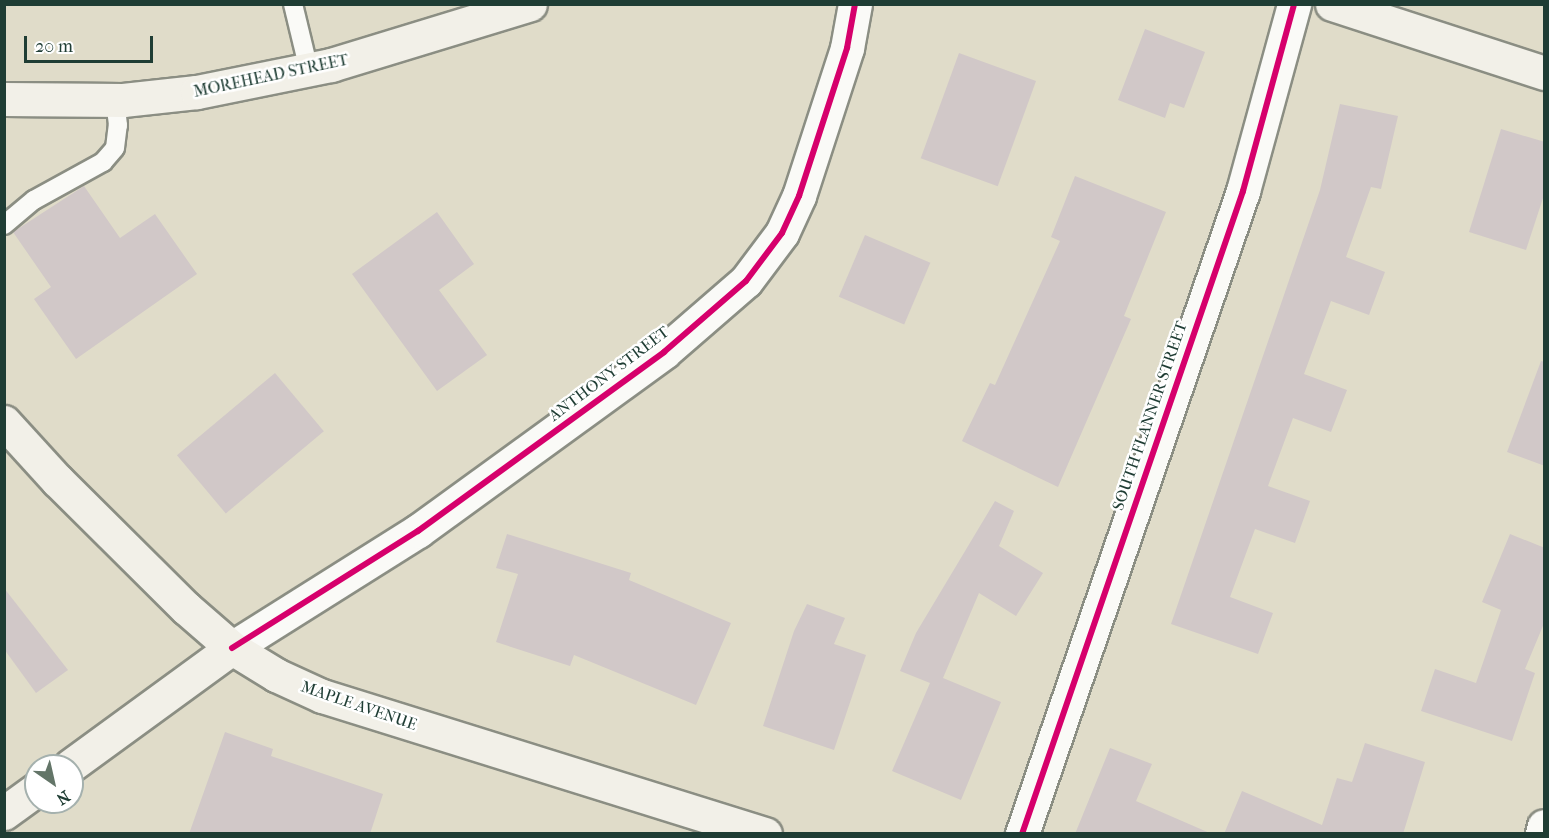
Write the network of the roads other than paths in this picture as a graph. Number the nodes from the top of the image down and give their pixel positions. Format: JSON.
{"nodes":[{"id":1,"x":293,"y":4,"type":"edge"},
{"id":2,"x":530,"y":4,"type":"edge"},
{"id":3,"x":855,"y":4,"type":"edge"},
{"id":4,"x":1294,"y":4,"type":"edge"},
{"id":5,"x":1332,"y":4,"type":"edge"},
{"id":6,"x":309,"y":70,"type":"junction"},
{"id":7,"x":1545,"y":73,"type":"edge"},
{"id":8,"x":4,"y":99,"type":"edge"},
{"id":9,"x":115,"y":100,"type":"junction"},
{"id":10,"x":4,"y":225,"type":"edge"},
{"id":11,"x":4,"y":422,"type":"edge"},
{"id":12,"x":232,"y":648,"type":"junction"},
{"id":13,"x":84,"y":755,"type":"edge"},
{"id":14,"x":24,"y":799,"type":"edge"},
{"id":15,"x":4,"y":813,"type":"edge"},
{"id":16,"x":1545,"y":826,"type":"edge"},
{"id":17,"x":765,"y":834,"type":"edge"},
{"id":18,"x":1022,"y":834,"type":"edge"},
{"id":19,"x":1542,"y":834,"type":"edge"}],
"edges":[{"from":1,"to":6,"type":"lane"},
{"from":2,"to":6,"type":"main road","name":"MOREHEAD STREET"},
{"from":3,"to":12,"type":"street","name":"ANTHONY STREET"},
{"from":4,"to":18,"type":"street","name":"SOUTH FLANNER STREET"},
{"from":5,"to":7,"type":"main road"},
{"from":6,"to":9,"type":"main road","name":"MOREHEAD STREET"},
{"from":8,"to":9,"type":"main road","name":"MOREHEAD STREET"},
{"from":9,"to":10,"type":"lane"},
{"from":11,"to":12,"type":"main road","name":"MAPLE AVENUE"},
{"from":12,"to":13,"type":"main road"},
{"from":12,"to":17,"type":"main road","name":"MAPLE AVENUE"},
{"from":14,"to":15,"type":"main road"},
{"from":16,"to":19,"type":"street"}]}
